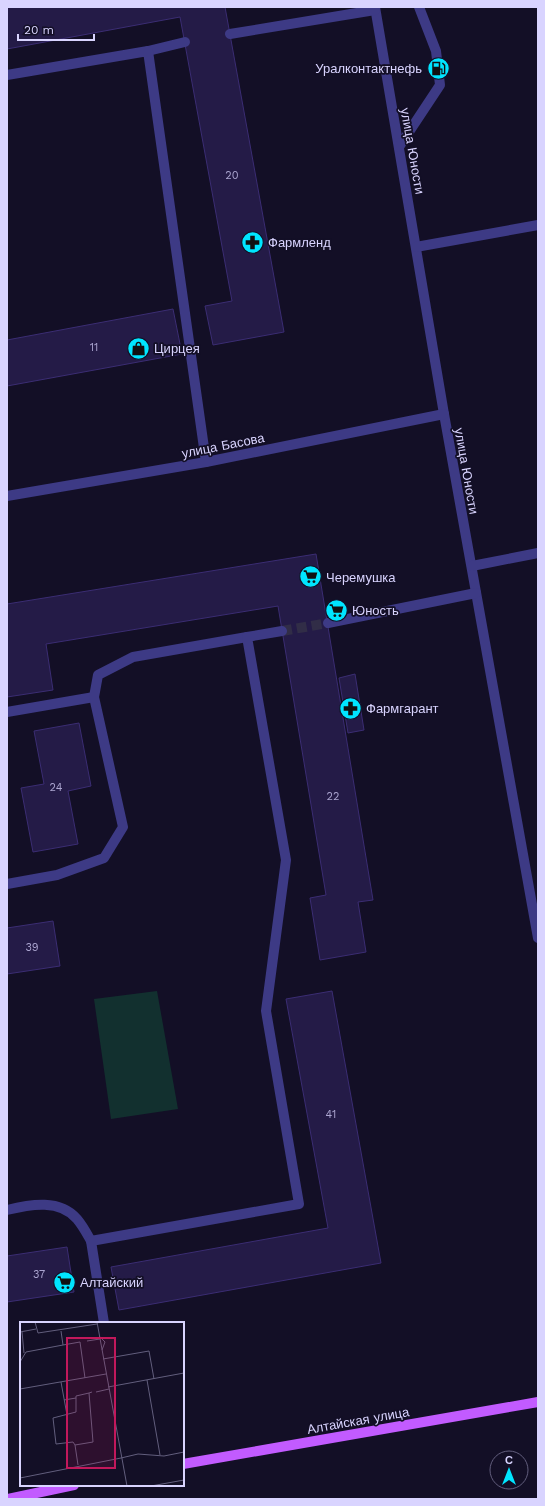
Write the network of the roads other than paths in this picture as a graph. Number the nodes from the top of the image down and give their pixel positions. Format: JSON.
{"nodes":[{"id":1,"x":419,"y":7,"type":"edge"},
{"id":2,"x":375,"y":9,"type":"edge"},
{"id":3,"x":230,"y":34,"type":"dead end"},
{"id":4,"x":185,"y":42,"type":"dead end"},
{"id":5,"x":148,"y":51,"type":"junction"},
{"id":6,"x":7,"y":75,"type":"edge"},
{"id":7,"x":399,"y":147,"type":"junction"},
{"id":8,"x":538,"y":225,"type":"edge"},
{"id":9,"x":416,"y":247,"type":"junction"},
{"id":10,"x":444,"y":414,"type":"junction"},
{"id":11,"x":206,"y":462,"type":"junction"},
{"id":12,"x":7,"y":496,"type":"edge"},
{"id":13,"x":538,"y":553,"type":"edge"},
{"id":14,"x":472,"y":566,"type":"junction"},
{"id":15,"x":476,"y":593,"type":"junction"},
{"id":16,"x":328,"y":623,"type":"tunnel mouth"},
{"id":17,"x":282,"y":631,"type":"tunnel mouth"},
{"id":18,"x":247,"y":637,"type":"junction"},
{"id":19,"x":94,"y":697,"type":"junction"},
{"id":20,"x":7,"y":712,"type":"edge"},
{"id":21,"x":7,"y":884,"type":"edge"},
{"id":22,"x":538,"y":938,"type":"edge"},
{"id":23,"x":7,"y":1210,"type":"edge"},
{"id":24,"x":91,"y":1241,"type":"junction"},
{"id":25,"x":104,"y":1322,"type":"edge"},
{"id":26,"x":538,"y":1402,"type":"edge"},
{"id":27,"x":184,"y":1464,"type":"edge"},
{"id":28,"x":69,"y":1486,"type":"edge"},
{"id":29,"x":8,"y":1499,"type":"edge"}],
"edges":[{"from":1,"to":7,"type":"street"},
{"from":2,"to":3,"type":"street"},
{"from":2,"to":7,"type":"street","name":"улица Юности"},
{"from":4,"to":5,"type":"street"},
{"from":5,"to":6,"type":"street"},
{"from":5,"to":11,"type":"street"},
{"from":7,"to":9,"type":"street","name":"улица Юности"},
{"from":8,"to":9,"type":"street"},
{"from":9,"to":10,"type":"street","name":"улица Юности"},
{"from":10,"to":11,"type":"street","name":"улица Басова"},
{"from":10,"to":14,"type":"street","name":"улица Юности"},
{"from":11,"to":12,"type":"street","name":"улица Басова"},
{"from":13,"to":14,"type":"street"},
{"from":14,"to":15,"type":"street","name":"улица Юности"},
{"from":15,"to":16,"type":"street"},
{"from":15,"to":22,"type":"street","name":"улица Юности"},
{"from":17,"to":18,"type":"street"},
{"from":18,"to":19,"type":"street"},
{"from":18,"to":24,"type":"street"},
{"from":19,"to":20,"type":"street"},
{"from":19,"to":21,"type":"street"},
{"from":23,"to":24,"type":"street"},
{"from":24,"to":25,"type":"street"},
{"from":26,"to":27,"type":"main road","name":"Алтайская улица"},
{"from":28,"to":29,"type":"main road"}]}
